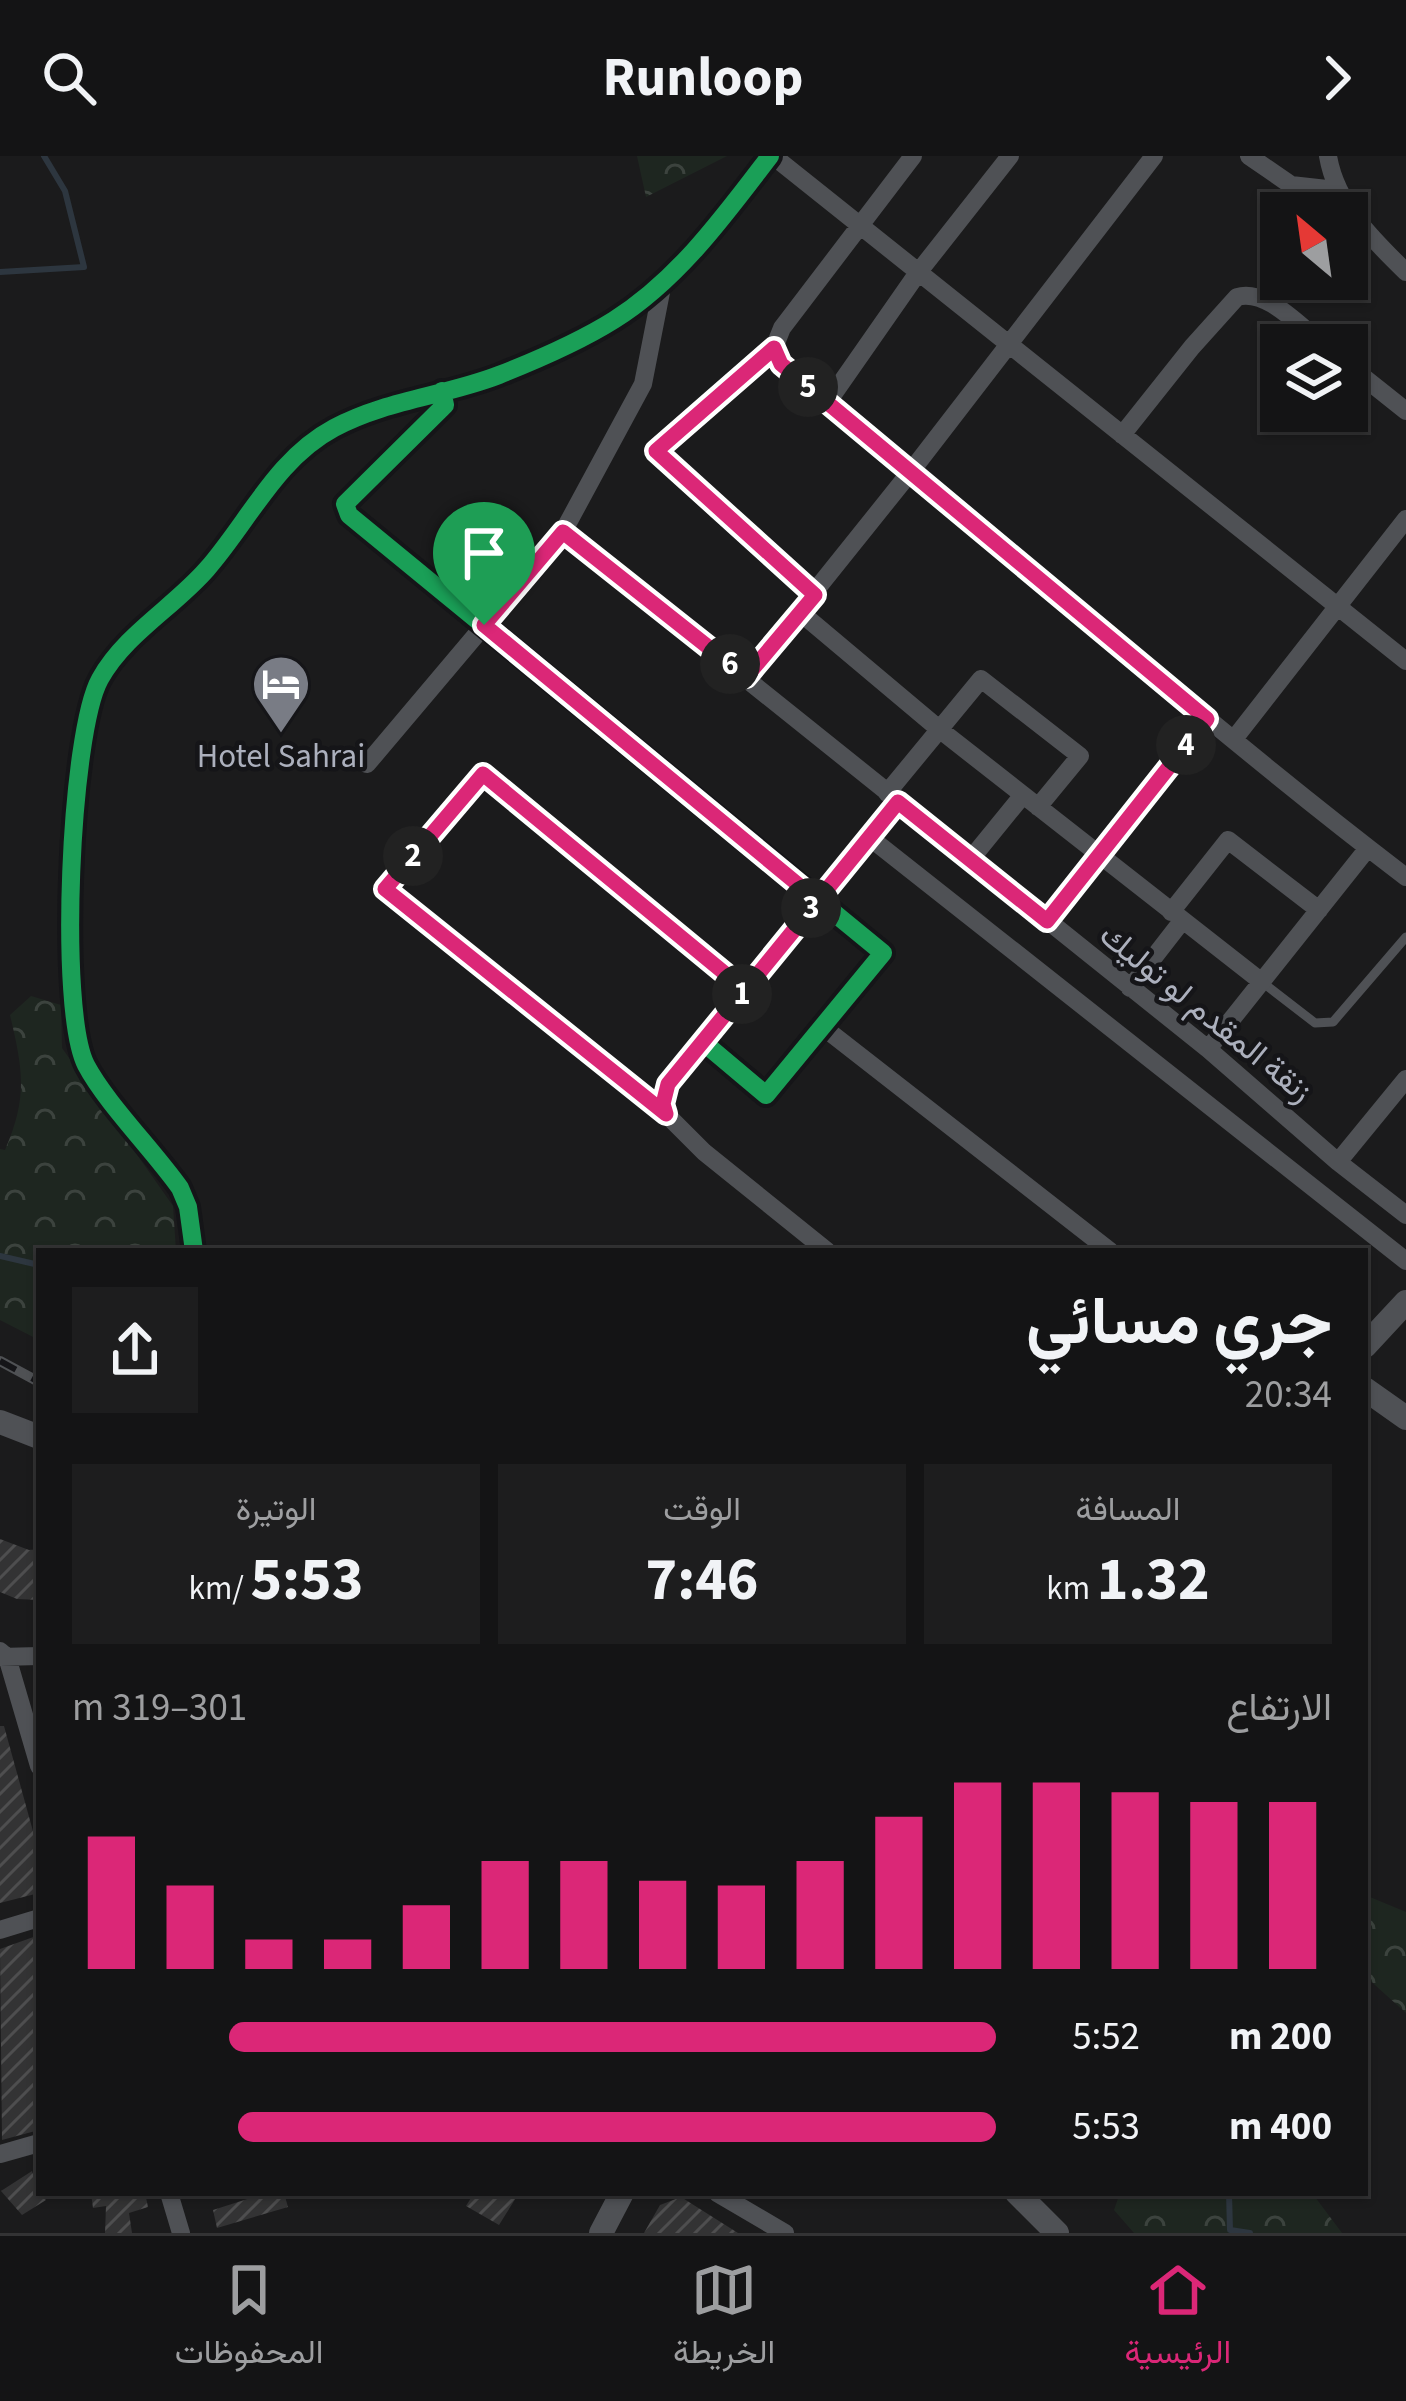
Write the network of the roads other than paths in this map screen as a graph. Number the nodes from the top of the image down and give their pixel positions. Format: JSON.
{"nodes":[{"id":1,"x":772,"y":156,"type":"edge"},
{"id":2,"x":913,"y":156,"type":"edge"},
{"id":3,"x":1010,"y":156,"type":"edge"},
{"id":4,"x":1154,"y":156,"type":"edge"},
{"id":5,"x":1249,"y":156,"type":"edge"},
{"id":6,"x":1328,"y":156,"type":"edge"},
{"id":7,"x":1336,"y":190,"type":"junction"},
{"id":8,"x":858,"y":226,"type":"junction"},
{"id":9,"x":1406,"y":272,"type":"edge"},
{"id":10,"x":917,"y":274,"type":"junction"},
{"id":11,"x":663,"y":282,"type":"junction"},
{"id":12,"x":1297,"y":324,"type":"edge"},
{"id":13,"x":1008,"y":346,"type":"junction"},
{"id":14,"x":774,"y":348,"type":"junction"},
{"id":15,"x":1368,"y":381,"type":"edge"},
{"id":16,"x":442,"y":391,"type":"junction"},
{"id":17,"x":827,"y":403,"type":"junction"},
{"id":18,"x":1406,"y":411,"type":"edge"},
{"id":19,"x":1122,"y":436,"type":"junction"},
{"id":20,"x":913,"y":470,"type":"junction"},
{"id":21,"x":1406,"y":519,"type":"edge"},
{"id":22,"x":563,"y":532,"type":"junction"},
{"id":23,"x":815,"y":595,"type":"junction"},
{"id":24,"x":1338,"y":607,"type":"junction"},
{"id":25,"x":801,"y":613,"type":"junction"},
{"id":26,"x":484,"y":625,"type":"junction"},
{"id":27,"x":1406,"y":661,"type":"edge"},
{"id":28,"x":746,"y":677,"type":"junction"},
{"id":29,"x":1207,"y":719,"type":"junction"},
{"id":30,"x":940,"y":729,"type":"junction"},
{"id":31,"x":1234,"y":739,"type":"junction"},
{"id":32,"x":367,"y":764,"type":"dead end"},
{"id":33,"x":892,"y":797,"type":"junction"},
{"id":34,"x":1030,"y":801,"type":"junction"},
{"id":35,"x":869,"y":838,"type":"junction"},
{"id":36,"x":1368,"y":848,"type":"junction"},
{"id":37,"x":1099,"y":856,"type":"junction"},
{"id":38,"x":970,"y":860,"type":"junction"},
{"id":39,"x":1406,"y":877,"type":"edge"},
{"id":40,"x":818,"y":901,"type":"junction"},
{"id":41,"x":1319,"y":910,"type":"junction"},
{"id":42,"x":1176,"y":917,"type":"junction"},
{"id":43,"x":1047,"y":921,"type":"junction"},
{"id":44,"x":1406,"y":937,"type":"edge"},
{"id":45,"x":1262,"y":982,"type":"junction"},
{"id":46,"x":1130,"y":988,"type":"junction"},
{"id":47,"x":745,"y":990,"type":"junction"},
{"id":48,"x":823,"y":1027,"type":"junction"},
{"id":49,"x":703,"y":1042,"type":"junction"},
{"id":50,"x":1208,"y":1049,"type":"junction"},
{"id":51,"x":1406,"y":1079,"type":"edge"},
{"id":52,"x":666,"y":1114,"type":"junction"},
{"id":53,"x":1338,"y":1162,"type":"junction"},
{"id":54,"x":1406,"y":1215,"type":"edge"},
{"id":55,"x":194,"y":1248,"type":"edge"},
{"id":56,"x":823,"y":1248,"type":"edge"},
{"id":57,"x":1106,"y":1248,"type":"edge"},
{"id":58,"x":1406,"y":1262,"type":"edge"},
{"id":59,"x":1406,"y":1302,"type":"edge"},
{"id":60,"x":1368,"y":1340,"type":"edge"},
{"id":61,"x":1368,"y":1391,"type":"edge"},
{"id":62,"x":1406,"y":1418,"type":"edge"},
{"id":63,"x":0,"y":1422,"type":"edge"},
{"id":64,"x":36,"y":1435,"type":"edge"},
{"id":65,"x":2,"y":1655,"type":"edge"},
{"id":66,"x":36,"y":1656,"type":"edge"},
{"id":67,"x":36,"y":1757,"type":"edge"},
{"id":68,"x":36,"y":1919,"type":"edge"},
{"id":69,"x":0,"y":1930,"type":"edge"},
{"id":70,"x":36,"y":2144,"type":"edge"},
{"id":71,"x":0,"y":2155,"type":"edge"},
{"id":72,"x":620,"y":2196,"type":"edge"},
{"id":73,"x":722,"y":2196,"type":"edge"},
{"id":74,"x":1020,"y":2196,"type":"edge"},
{"id":75,"x":170,"y":2197,"type":"edge"},
{"id":76,"x":181,"y":2233,"type":"edge"},
{"id":77,"x":601,"y":2233,"type":"edge"},
{"id":78,"x":785,"y":2233,"type":"edge"},
{"id":79,"x":1057,"y":2233,"type":"edge"}],
"edges":[{"from":1,"to":8,"type":"street"},
{"from":1,"to":11,"type":"street"},
{"from":2,"to":8,"type":"street"},
{"from":3,"to":10,"type":"street"},
{"from":4,"to":13,"type":"street"},
{"from":5,"to":7,"type":"street"},
{"from":6,"to":7,"type":"street"},
{"from":7,"to":9,"type":"street"},
{"from":8,"to":10,"type":"street"},
{"from":8,"to":14,"type":"street"},
{"from":10,"to":13,"type":"street"},
{"from":10,"to":17,"type":"street"},
{"from":11,"to":16,"type":"street"},
{"from":11,"to":22,"type":"street"},
{"from":12,"to":19,"type":"street"},
{"from":13,"to":19,"type":"street"},
{"from":13,"to":20,"type":"street"},
{"from":14,"to":17,"type":"street"},
{"from":14,"to":23,"type":"street"},
{"from":15,"to":18,"type":"street"},
{"from":16,"to":26,"type":"street"},
{"from":16,"to":55,"type":"street"},
{"from":17,"to":20,"type":"street"},
{"from":19,"to":24,"type":"street"},
{"from":20,"to":23,"type":"street"},
{"from":20,"to":29,"type":"street"},
{"from":21,"to":24,"type":"street"},
{"from":22,"to":26,"type":"street"},
{"from":22,"to":28,"type":"street","name":"زنقة المقدم لو توليك"},
{"from":23,"to":25,"type":"street"},
{"from":24,"to":27,"type":"street"},
{"from":24,"to":31,"type":"street"},
{"from":25,"to":28,"type":"street"},
{"from":25,"to":30,"type":"street"},
{"from":26,"to":32,"type":"street"},
{"from":26,"to":40,"type":"street"},
{"from":28,"to":33,"type":"street","name":"زنقة المقدم لو توليك"},
{"from":29,"to":31,"type":"street"},
{"from":29,"to":37,"type":"street"},
{"from":30,"to":33,"type":"street"},
{"from":30,"to":34,"type":"street"},
{"from":30,"to":34,"type":"street"},
{"from":31,"to":36,"type":"street"},
{"from":33,"to":35,"type":"street"},
{"from":33,"to":38,"type":"street","name":"زنقة المقدم لو توليك"},
{"from":34,"to":37,"type":"street"},
{"from":34,"to":38,"type":"street"},
{"from":35,"to":40,"type":"street"},
{"from":35,"to":58,"type":"street"},
{"from":36,"to":39,"type":"street"},
{"from":36,"to":41,"type":"street"},
{"from":37,"to":42,"type":"street"},
{"from":37,"to":43,"type":"street"},
{"from":38,"to":43,"type":"street","name":"زنقة المقدم لو توليك"},
{"from":40,"to":47,"type":"street"},
{"from":40,"to":48,"type":"street"},
{"from":41,"to":42,"type":"street"},
{"from":41,"to":45,"type":"street"},
{"from":42,"to":45,"type":"street"},
{"from":42,"to":46,"type":"street"},
{"from":43,"to":46,"type":"street","name":"زنقة المقدم لو توليك"},
{"from":44,"to":45,"type":"lane"},
{"from":45,"to":50,"type":"street"},
{"from":46,"to":50,"type":"street","name":"زنقة المقدم لو توليك"},
{"from":47,"to":49,"type":"street"},
{"from":47,"to":52,"type":"street"},
{"from":48,"to":49,"type":"street"},
{"from":48,"to":57,"type":"street"},
{"from":49,"to":52,"type":"street"},
{"from":50,"to":53,"type":"street","name":"زنقة المقدم لو توليك"},
{"from":51,"to":53,"type":"street"},
{"from":52,"to":56,"type":"street"},
{"from":53,"to":54,"type":"street","name":"زنقة المقدم لو توليك"},
{"from":59,"to":60,"type":"street"},
{"from":61,"to":62,"type":"street"},
{"from":63,"to":64,"type":"street"},
{"from":65,"to":66,"type":"street"},
{"from":65,"to":67,"type":"street"},
{"from":68,"to":69,"type":"street"},
{"from":70,"to":71,"type":"street"},
{"from":72,"to":77,"type":"street"},
{"from":73,"to":78,"type":"street"},
{"from":74,"to":79,"type":"street"},
{"from":75,"to":76,"type":"street"}]}
